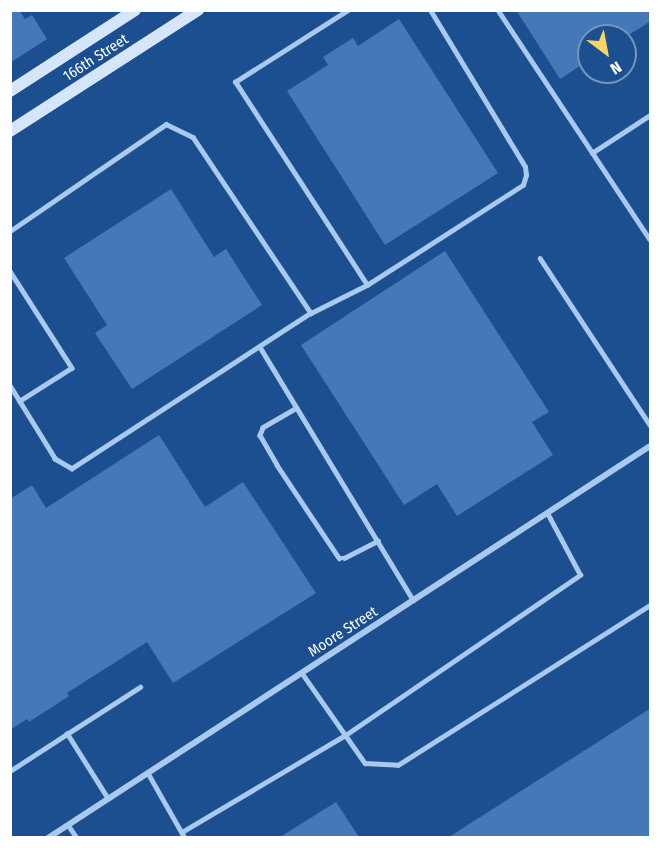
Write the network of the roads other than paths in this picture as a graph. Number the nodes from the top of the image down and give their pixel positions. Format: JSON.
{"nodes":[{"id":1,"x":135,"y":10,"type":"edge"},
{"id":2,"x":198,"y":10,"type":"edge"},
{"id":3,"x":348,"y":10,"type":"edge"},
{"id":4,"x":430,"y":10,"type":"edge"},
{"id":5,"x":498,"y":10,"type":"edge"},
{"id":6,"x":10,"y":91,"type":"edge"},
{"id":7,"x":651,"y":115,"type":"edge"},
{"id":8,"x":10,"y":131,"type":"edge"},
{"id":9,"x":592,"y":153,"type":"junction"},
{"id":10,"x":10,"y":231,"type":"edge"},
{"id":11,"x":651,"y":240,"type":"edge"},
{"id":12,"x":540,"y":258,"type":"dead end"},
{"id":13,"x":10,"y":271,"type":"edge"},
{"id":14,"x":367,"y":285,"type":"junction"},
{"id":15,"x":311,"y":313,"type":"junction"},
{"id":16,"x":260,"y":347,"type":"junction"},
{"id":17,"x":10,"y":386,"type":"edge"},
{"id":18,"x":20,"y":401,"type":"junction"},
{"id":19,"x":297,"y":408,"type":"junction"},
{"id":20,"x":651,"y":425,"type":"edge"},
{"id":21,"x":651,"y":446,"type":"edge"},
{"id":22,"x":547,"y":513,"type":"junction"},
{"id":23,"x":378,"y":541,"type":"junction"},
{"id":24,"x":413,"y":600,"type":"junction"},
{"id":25,"x":651,"y":605,"type":"edge"},
{"id":26,"x":302,"y":673,"type":"junction"},
{"id":27,"x":140,"y":687,"type":"dead end"},
{"id":28,"x":67,"y":734,"type":"junction"},
{"id":29,"x":344,"y":736,"type":"junction"},
{"id":30,"x":10,"y":771,"type":"edge"},
{"id":31,"x":148,"y":773,"type":"junction"},
{"id":32,"x":108,"y":799,"type":"junction"},
{"id":33,"x":68,"y":825,"type":"junction"},
{"id":34,"x":182,"y":832,"type":"junction"},
{"id":35,"x":48,"y":837,"type":"edge"},
{"id":36,"x":77,"y":837,"type":"edge"},
{"id":37,"x":185,"y":837,"type":"edge"}],
"edges":[{"from":1,"to":6,"type":"street","name":"166th Street"},
{"from":2,"to":8,"type":"street","name":"166th Street"},
{"from":3,"to":14,"type":"lane"},
{"from":4,"to":14,"type":"lane"},
{"from":5,"to":9,"type":"lane"},
{"from":7,"to":9,"type":"lane"},
{"from":9,"to":11,"type":"lane"},
{"from":10,"to":15,"type":"lane"},
{"from":12,"to":20,"type":"lane"},
{"from":13,"to":18,"type":"lane"},
{"from":14,"to":15,"type":"lane"},
{"from":15,"to":16,"type":"lane"},
{"from":16,"to":18,"type":"lane"},
{"from":16,"to":19,"type":"lane"},
{"from":17,"to":18,"type":"lane"},
{"from":19,"to":23,"type":"lane"},
{"from":19,"to":23,"type":"lane"},
{"from":21,"to":22,"type":"street","name":"Moore Street"},
{"from":22,"to":24,"type":"street","name":"Moore Street"},
{"from":22,"to":29,"type":"lane"},
{"from":23,"to":24,"type":"lane"},
{"from":24,"to":26,"type":"street","name":"Moore Street"},
{"from":25,"to":29,"type":"lane"},
{"from":26,"to":29,"type":"lane"},
{"from":26,"to":31,"type":"street","name":"Moore Street"},
{"from":27,"to":28,"type":"lane"},
{"from":28,"to":30,"type":"lane"},
{"from":28,"to":32,"type":"lane"},
{"from":29,"to":34,"type":"lane"},
{"from":31,"to":32,"type":"street","name":"Moore Street"},
{"from":31,"to":34,"type":"lane"},
{"from":32,"to":33,"type":"street","name":"Moore Street"},
{"from":33,"to":35,"type":"street","name":"Moore Street"},
{"from":33,"to":36,"type":"lane"},
{"from":34,"to":37,"type":"lane"}]}
